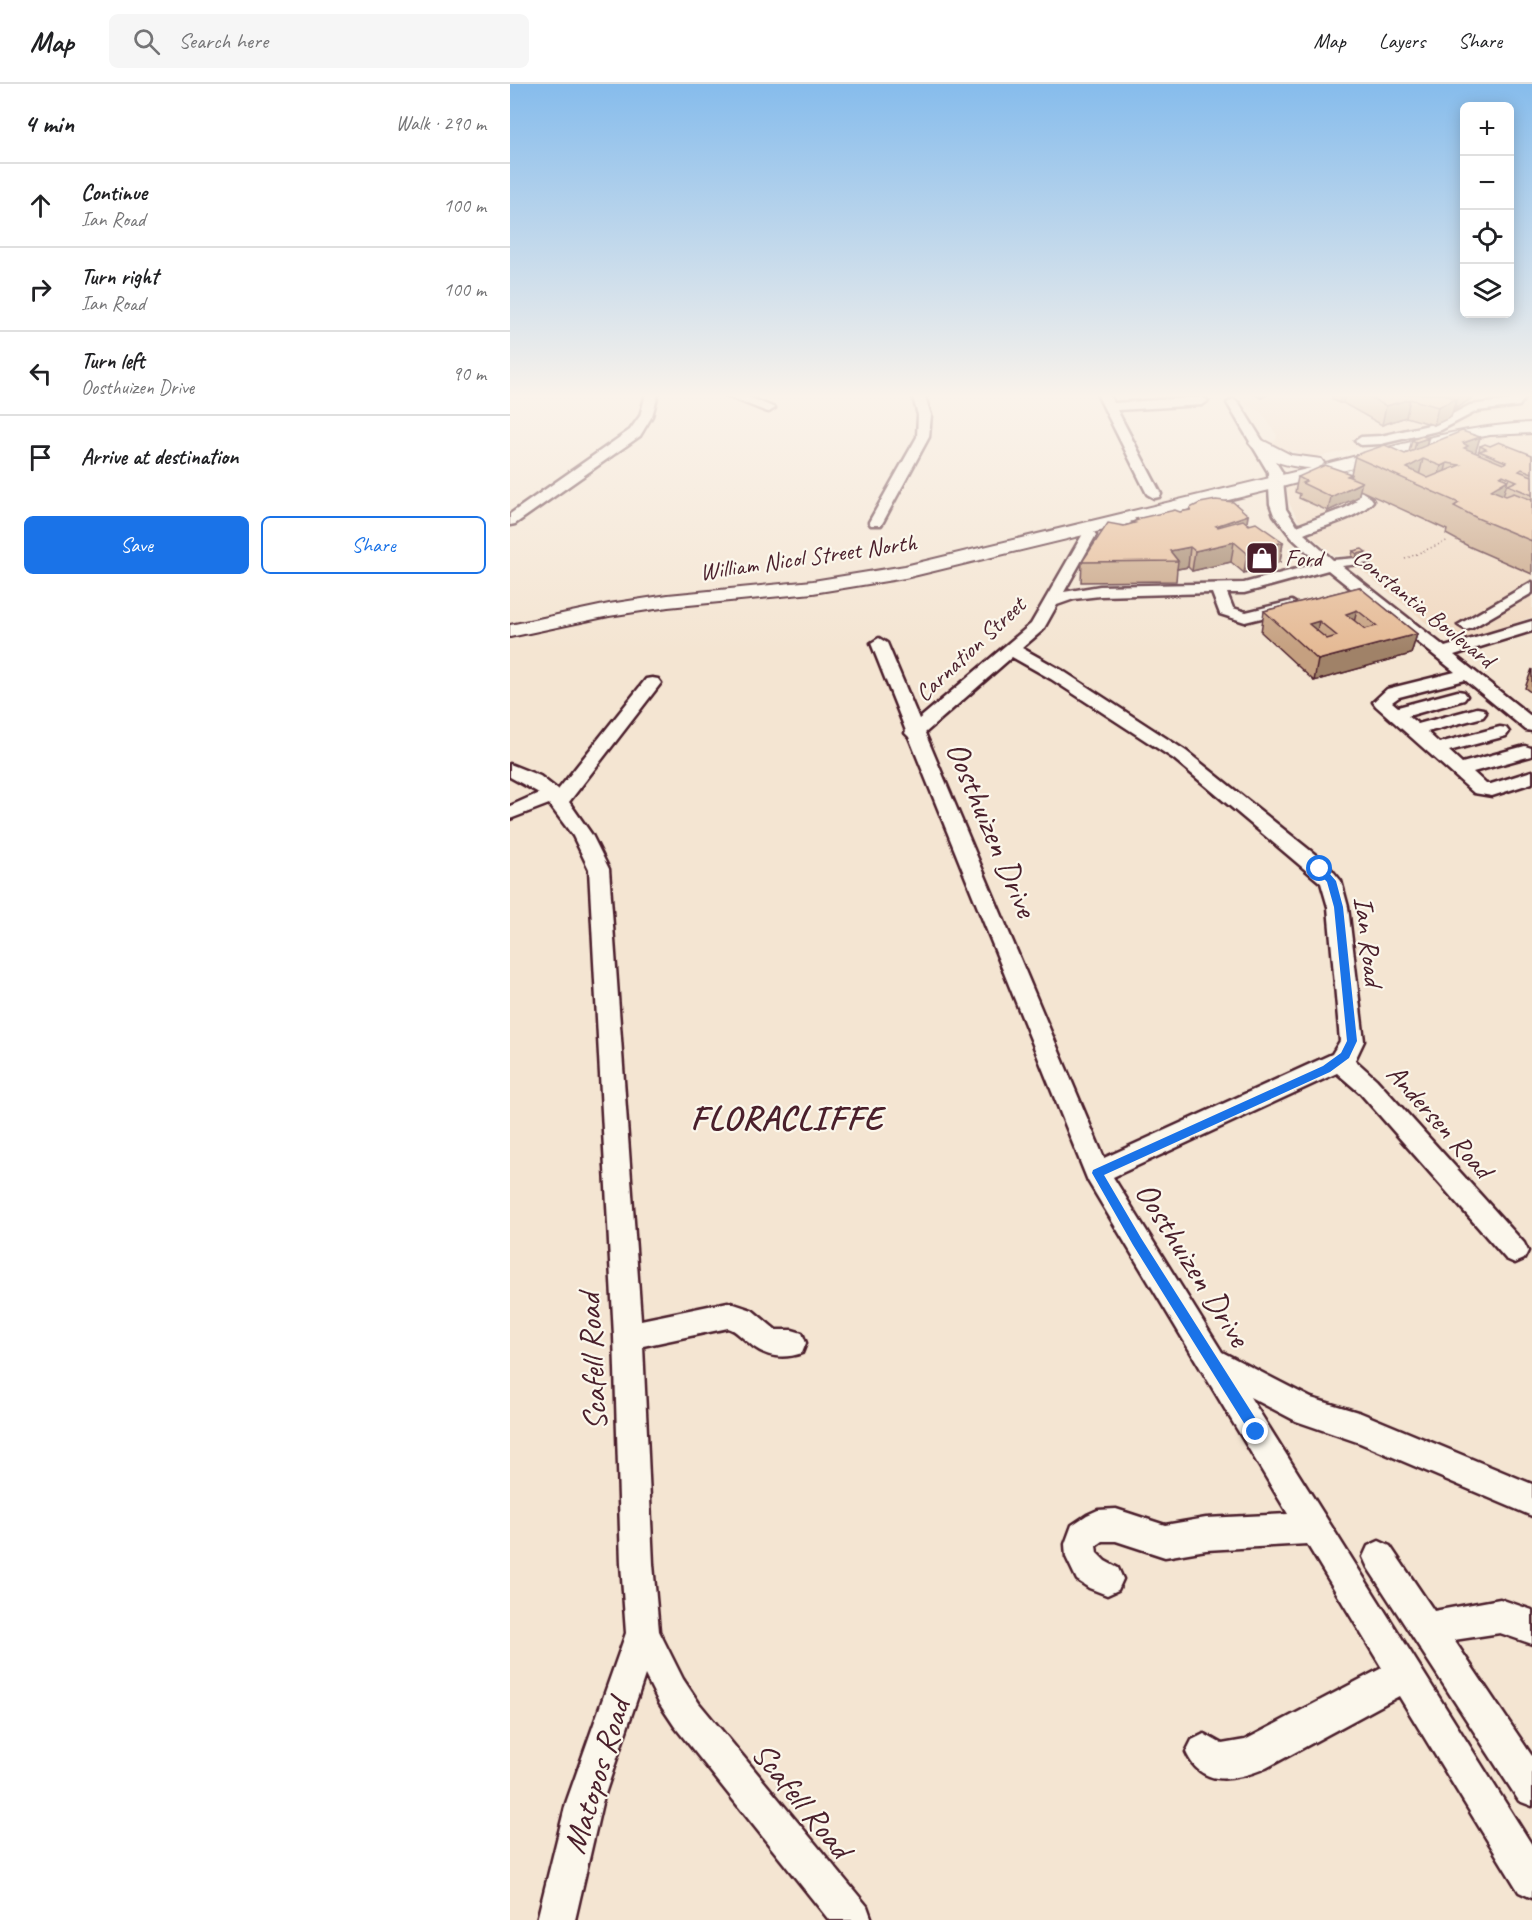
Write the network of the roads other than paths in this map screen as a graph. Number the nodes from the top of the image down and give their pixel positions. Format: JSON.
{"nodes":[{"id":1,"x":569,"y":480,"type":"edge"},
{"id":2,"x":899,"y":480,"type":"edge"},
{"id":3,"x":1147,"y":480,"type":"edge"},
{"id":4,"x":1274,"y":480,"type":"edge"},
{"id":5,"x":1277,"y":480,"type":"edge"},
{"id":6,"x":1340,"y":480,"type":"edge"},
{"id":7,"x":1271,"y":481,"type":"junction"},
{"id":8,"x":1154,"y":494,"type":"dead end"},
{"id":9,"x":510,"y":521,"type":"edge"},
{"id":10,"x":876,"y":522,"type":"dead end"},
{"id":11,"x":1295,"y":532,"type":"junction"},
{"id":12,"x":1089,"y":535,"type":"dead end"},
{"id":13,"x":1360,"y":557,"type":"edge"},
{"id":14,"x":1336,"y":564,"type":"junction"},
{"id":15,"x":1280,"y":566,"type":"dead end"},
{"id":16,"x":1259,"y":586,"type":"junction"},
{"id":17,"x":1532,"y":586,"type":"edge"},
{"id":18,"x":1218,"y":589,"type":"junction"},
{"id":19,"x":1052,"y":602,"type":"junction"},
{"id":20,"x":1304,"y":603,"type":"edge"},
{"id":21,"x":510,"y":623,"type":"edge"},
{"id":22,"x":1466,"y":625,"type":"dead end"},
{"id":23,"x":1532,"y":626,"type":"edge"},
{"id":24,"x":510,"y":631,"type":"edge"},
{"id":25,"x":1532,"y":635,"type":"edge"},
{"id":26,"x":879,"y":643,"type":"dead end"},
{"id":27,"x":1011,"y":649,"type":"junction"},
{"id":28,"x":1445,"y":656,"type":"junction"},
{"id":29,"x":1468,"y":674,"type":"junction"},
{"id":30,"x":652,"y":683,"type":"dead end"},
{"id":31,"x":1458,"y":696,"type":"dead end"},
{"id":32,"x":1394,"y":714,"type":"junction"},
{"id":33,"x":1477,"y":714,"type":"dead end"},
{"id":34,"x":1532,"y":726,"type":"edge"},
{"id":35,"x":1413,"y":731,"type":"junction"},
{"id":36,"x":1500,"y":732,"type":"dead end"},
{"id":37,"x":914,"y":733,"type":"junction"},
{"id":38,"x":1434,"y":750,"type":"junction"},
{"id":39,"x":1525,"y":752,"type":"dead end"},
{"id":40,"x":510,"y":770,"type":"edge"},
{"id":41,"x":1458,"y":770,"type":"junction"},
{"id":42,"x":1532,"y":777,"type":"edge"},
{"id":43,"x":555,"y":799,"type":"junction"},
{"id":44,"x":510,"y":813,"type":"edge"},
{"id":45,"x":1340,"y":1061,"type":"junction"},
{"id":46,"x":1097,"y":1173,"type":"junction"},
{"id":47,"x":1515,"y":1251,"type":"dead end"},
{"id":48,"x":628,"y":1336,"type":"junction"},
{"id":49,"x":792,"y":1343,"type":"dead end"},
{"id":50,"x":1213,"y":1363,"type":"junction"},
{"id":51,"x":1532,"y":1500,"type":"edge"},
{"id":52,"x":1316,"y":1528,"type":"junction"},
{"id":53,"x":1379,"y":1557,"type":"dead end"},
{"id":54,"x":1107,"y":1579,"type":"dead end"},
{"id":55,"x":1532,"y":1627,"type":"edge"},
{"id":56,"x":1428,"y":1629,"type":"junction"},
{"id":57,"x":643,"y":1634,"type":"junction"},
{"id":58,"x":1406,"y":1674,"type":"junction"},
{"id":59,"x":1204,"y":1752,"type":"dead end"},
{"id":60,"x":1532,"y":1788,"type":"edge"},
{"id":61,"x":1532,"y":1879,"type":"edge"},
{"id":62,"x":556,"y":1920,"type":"edge"},
{"id":63,"x":852,"y":1920,"type":"edge"}],
"edges":[{"from":1,"to":9,"type":"street"},
{"from":2,"to":10,"type":"street"},
{"from":3,"to":8,"type":"street"},
{"from":4,"to":7,"type":"main road","name":"William Nicol Street North"},
{"from":5,"to":7,"type":"main road","name":"William Nicol Street North"},
{"from":6,"to":11,"type":"street"},
{"from":7,"to":11,"type":"street","name":"Constantia Boulevard"},
{"from":7,"to":21,"type":"main road","name":"William Nicol Street North"},
{"from":7,"to":24,"type":"main road","name":"William Nicol Street North"},
{"from":11,"to":14,"type":"street","name":"Constantia Boulevard"},
{"from":12,"to":19,"type":"street","name":"Carnation Street"},
{"from":13,"to":14,"type":"street"},
{"from":14,"to":16,"type":"street"},
{"from":14,"to":28,"type":"street","name":"Constantia Boulevard"},
{"from":15,"to":16,"type":"street"},
{"from":16,"to":18,"type":"street"},
{"from":17,"to":22,"type":"street"},
{"from":18,"to":19,"type":"street"},
{"from":18,"to":20,"type":"street"},
{"from":19,"to":27,"type":"street","name":"Carnation Street"},
{"from":23,"to":28,"type":"street"},
{"from":25,"to":28,"type":"street"},
{"from":26,"to":37,"type":"street","name":"Oosthuizen Drive"},
{"from":27,"to":37,"type":"street","name":"Carnation Street"},
{"from":27,"to":45,"type":"street","name":"Ian Road"},
{"from":28,"to":29,"type":"street","name":"Constantia Boulevard"},
{"from":29,"to":32,"type":"street"},
{"from":29,"to":34,"type":"street","name":"Constantia Boulevard"},
{"from":30,"to":43,"type":"street"},
{"from":31,"to":32,"type":"street"},
{"from":32,"to":35,"type":"street"},
{"from":33,"to":35,"type":"street"},
{"from":35,"to":38,"type":"street"},
{"from":36,"to":38,"type":"street"},
{"from":37,"to":46,"type":"street","name":"Oosthuizen Drive"},
{"from":38,"to":41,"type":"street"},
{"from":39,"to":41,"type":"street"},
{"from":40,"to":43,"type":"street","name":"Scafell Road"},
{"from":41,"to":42,"type":"street"},
{"from":43,"to":44,"type":"street"},
{"from":43,"to":48,"type":"street","name":"Scafell Road"},
{"from":45,"to":46,"type":"street"},
{"from":45,"to":47,"type":"street","name":"Andersen Road"},
{"from":46,"to":50,"type":"street","name":"Oosthuizen Drive"},
{"from":48,"to":49,"type":"street"},
{"from":48,"to":57,"type":"street","name":"Scafell Road"},
{"from":50,"to":51,"type":"street"},
{"from":50,"to":52,"type":"street","name":"Oosthuizen Drive"},
{"from":52,"to":54,"type":"street"},
{"from":52,"to":58,"type":"street","name":"Oosthuizen Drive"},
{"from":53,"to":56,"type":"street"},
{"from":55,"to":56,"type":"street"},
{"from":56,"to":60,"type":"street"},
{"from":57,"to":62,"type":"street","name":"Matopos Road"},
{"from":57,"to":63,"type":"street","name":"Scafell Road"},
{"from":58,"to":59,"type":"street"},
{"from":58,"to":61,"type":"street","name":"Oosthuizen Drive"}]}
